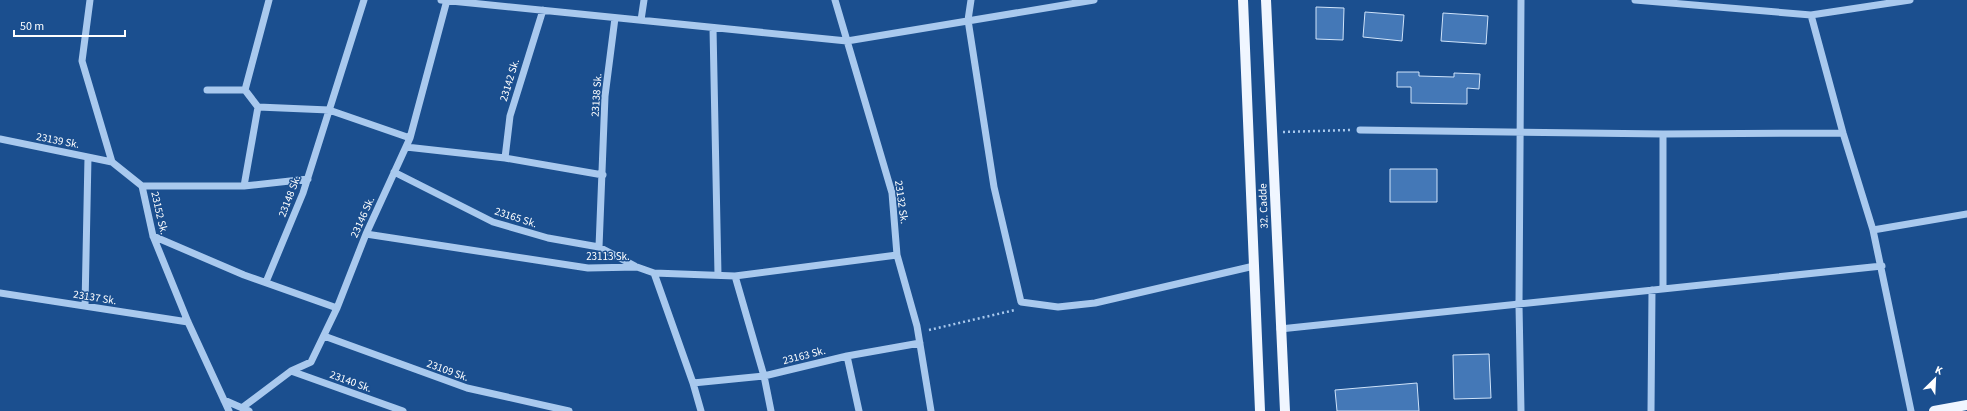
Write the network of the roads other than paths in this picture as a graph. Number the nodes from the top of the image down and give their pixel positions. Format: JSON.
{"nodes":[{"id":1,"x":90,"y":0,"type":"edge"},
{"id":2,"x":269,"y":0,"type":"edge"},
{"id":3,"x":364,"y":0,"type":"edge"},
{"id":4,"x":441,"y":0,"type":"edge"},
{"id":5,"x":447,"y":0,"type":"edge"},
{"id":6,"x":644,"y":0,"type":"edge"},
{"id":7,"x":834,"y":0,"type":"edge"},
{"id":8,"x":971,"y":0,"type":"edge"},
{"id":9,"x":1094,"y":0,"type":"edge"},
{"id":10,"x":1243,"y":0,"type":"edge"},
{"id":11,"x":1266,"y":0,"type":"edge"},
{"id":12,"x":1521,"y":0,"type":"edge"},
{"id":13,"x":1635,"y":0,"type":"edge"},
{"id":14,"x":1910,"y":0,"type":"edge"},
{"id":15,"x":543,"y":10,"type":"junction"},
{"id":16,"x":1811,"y":15,"type":"junction"},
{"id":17,"x":615,"y":18,"type":"junction"},
{"id":18,"x":641,"y":20,"type":"junction"},
{"id":19,"x":968,"y":20,"type":"junction"},
{"id":20,"x":713,"y":28,"type":"junction"},
{"id":21,"x":847,"y":41,"type":"junction"},
{"id":22,"x":207,"y":90,"type":"dead end"},
{"id":23,"x":245,"y":90,"type":"junction"},
{"id":24,"x":258,"y":107,"type":"junction"},
{"id":25,"x":329,"y":110,"type":"junction"},
{"id":26,"x":1360,"y":130,"type":"road end"},
{"id":27,"x":1521,"y":131,"type":"junction"},
{"id":28,"x":1843,"y":133,"type":"junction"},
{"id":29,"x":1663,"y":134,"type":"junction"},
{"id":30,"x":410,"y":138,"type":"junction"},
{"id":31,"x":0,"y":139,"type":"edge"},
{"id":32,"x":406,"y":147,"type":"junction"},
{"id":33,"x":88,"y":157,"type":"junction"},
{"id":34,"x":506,"y":158,"type":"junction"},
{"id":35,"x":112,"y":162,"type":"junction"},
{"id":36,"x":394,"y":172,"type":"junction"},
{"id":37,"x":603,"y":175,"type":"junction"},
{"id":38,"x":308,"y":179,"type":"junction"},
{"id":39,"x":142,"y":186,"type":"junction"},
{"id":40,"x":244,"y":186,"type":"junction"},
{"id":41,"x":1967,"y":214,"type":"edge"},
{"id":42,"x":1873,"y":230,"type":"junction"},
{"id":43,"x":366,"y":234,"type":"junction"},
{"id":44,"x":153,"y":236,"type":"junction"},
{"id":45,"x":600,"y":247,"type":"junction"},
{"id":46,"x":897,"y":255,"type":"junction"},
{"id":47,"x":1254,"y":266,"type":"junction"},
{"id":48,"x":1882,"y":266,"type":"junction"},
{"id":49,"x":637,"y":267,"type":"junction"},
{"id":50,"x":654,"y":273,"type":"junction"},
{"id":51,"x":718,"y":276,"type":"junction"},
{"id":52,"x":735,"y":276,"type":"junction"},
{"id":53,"x":266,"y":282,"type":"junction"},
{"id":54,"x":1663,"y":289,"type":"junction"},
{"id":55,"x":1652,"y":290,"type":"junction"},
{"id":56,"x":0,"y":293,"type":"edge"},
{"id":57,"x":1519,"y":305,"type":"junction"},
{"id":58,"x":85,"y":306,"type":"junction"},
{"id":59,"x":338,"y":308,"type":"junction"},
{"id":60,"x":188,"y":322,"type":"junction"},
{"id":61,"x":1280,"y":329,"type":"junction"},
{"id":62,"x":324,"y":336,"type":"junction"},
{"id":63,"x":920,"y":343,"type":"junction"},
{"id":64,"x":847,"y":356,"type":"junction"},
{"id":65,"x":291,"y":371,"type":"junction"},
{"id":66,"x":764,"y":376,"type":"junction"},
{"id":67,"x":693,"y":383,"type":"junction"},
{"id":68,"x":224,"y":400,"type":"junction"},
{"id":69,"x":1967,"y":405,"type":"edge"},
{"id":70,"x":246,"y":409,"type":"edge"},
{"id":71,"x":229,"y":411,"type":"edge"},
{"id":72,"x":403,"y":411,"type":"edge"},
{"id":73,"x":569,"y":411,"type":"edge"},
{"id":74,"x":700,"y":411,"type":"edge"},
{"id":75,"x":771,"y":411,"type":"edge"},
{"id":76,"x":859,"y":411,"type":"edge"},
{"id":77,"x":931,"y":411,"type":"edge"},
{"id":78,"x":1260,"y":411,"type":"edge"},
{"id":79,"x":1285,"y":411,"type":"edge"},
{"id":80,"x":1521,"y":411,"type":"edge"},
{"id":81,"x":1650,"y":411,"type":"edge"},
{"id":82,"x":1911,"y":411,"type":"edge"},
{"id":83,"x":1934,"y":411,"type":"edge"}],
"edges":[{"from":1,"to":35,"type":"street"},
{"from":2,"to":23,"type":"street"},
{"from":3,"to":25,"type":"street","name":"23148 Sk."},
{"from":4,"to":5,"type":"street"},
{"from":5,"to":15,"type":"street"},
{"from":5,"to":30,"type":"street","name":"23146 Sk."},
{"from":6,"to":18,"type":"street"},
{"from":7,"to":21,"type":"street","name":"23132 Sk."},
{"from":8,"to":19,"type":"street"},
{"from":9,"to":19,"type":"street"},
{"from":10,"to":47,"type":"main road","name":"32. Cadde"},
{"from":11,"to":61,"type":"main road","name":"32. Cadde"},
{"from":12,"to":27,"type":"street"},
{"from":13,"to":16,"type":"street"},
{"from":14,"to":16,"type":"street"},
{"from":15,"to":17,"type":"street"},
{"from":15,"to":34,"type":"street","name":"23142 Sk."},
{"from":16,"to":28,"type":"street"},
{"from":17,"to":18,"type":"street"},
{"from":17,"to":37,"type":"street","name":"23138 Sk."},
{"from":18,"to":20,"type":"street"},
{"from":19,"to":21,"type":"street"},
{"from":19,"to":47,"type":"street"},
{"from":20,"to":21,"type":"street"},
{"from":20,"to":51,"type":"street"},
{"from":21,"to":46,"type":"street","name":"23132 Sk."},
{"from":22,"to":23,"type":"street"},
{"from":23,"to":24,"type":"street"},
{"from":24,"to":25,"type":"street"},
{"from":24,"to":40,"type":"street"},
{"from":25,"to":30,"type":"street"},
{"from":25,"to":38,"type":"street","name":"23148 Sk."},
{"from":26,"to":27,"type":"street"},
{"from":27,"to":29,"type":"street"},
{"from":27,"to":57,"type":"street"},
{"from":28,"to":29,"type":"street"},
{"from":28,"to":42,"type":"street"},
{"from":29,"to":54,"type":"street"},
{"from":30,"to":32,"type":"street","name":"23146 Sk."},
{"from":31,"to":33,"type":"street","name":"23139 Sk."},
{"from":32,"to":34,"type":"street"},
{"from":32,"to":36,"type":"street","name":"23146 Sk."},
{"from":33,"to":35,"type":"street","name":"23139 Sk."},
{"from":33,"to":58,"type":"street"},
{"from":34,"to":37,"type":"street"},
{"from":35,"to":39,"type":"street","name":"23152 Sk."},
{"from":36,"to":43,"type":"street","name":"23146 Sk."},
{"from":36,"to":45,"type":"street","name":"23165 Sk."},
{"from":37,"to":45,"type":"street","name":"23138 Sk."},
{"from":38,"to":40,"type":"street"},
{"from":38,"to":53,"type":"street","name":"23148 Sk."},
{"from":39,"to":40,"type":"street"},
{"from":39,"to":44,"type":"street","name":"23152 Sk."},
{"from":41,"to":42,"type":"street"},
{"from":42,"to":48,"type":"street"},
{"from":43,"to":49,"type":"street","name":"23113 Sk."},
{"from":43,"to":59,"type":"street","name":"23146 Sk."},
{"from":44,"to":53,"type":"street"},
{"from":44,"to":60,"type":"street","name":"23152 Sk."},
{"from":45,"to":49,"type":"street","name":"23165 Sk."},
{"from":46,"to":52,"type":"street","name":"23113 Sk."},
{"from":46,"to":63,"type":"street","name":"23132 Sk."},
{"from":47,"to":78,"type":"main road","name":"32. Cadde"},
{"from":48,"to":54,"type":"street"},
{"from":48,"to":82,"type":"street"},
{"from":49,"to":50,"type":"street","name":"23113 Sk."},
{"from":50,"to":51,"type":"street","name":"23113 Sk."},
{"from":50,"to":67,"type":"street"},
{"from":51,"to":52,"type":"street","name":"23113 Sk."},
{"from":52,"to":66,"type":"street"},
{"from":53,"to":59,"type":"street"},
{"from":54,"to":55,"type":"street"},
{"from":55,"to":57,"type":"street"},
{"from":55,"to":81,"type":"street"},
{"from":56,"to":58,"type":"street","name":"23137 Sk."},
{"from":57,"to":61,"type":"street"},
{"from":57,"to":80,"type":"street"},
{"from":58,"to":60,"type":"street","name":"23137 Sk."},
{"from":59,"to":62,"type":"street","name":"23146 Sk."},
{"from":60,"to":68,"type":"street","name":"23152 Sk."},
{"from":61,"to":79,"type":"main road","name":"32. Cadde"},
{"from":62,"to":65,"type":"street","name":"23146 Sk."},
{"from":62,"to":73,"type":"street","name":"23109 Sk."},
{"from":63,"to":64,"type":"street","name":"23163 Sk."},
{"from":63,"to":77,"type":"street","name":"23132 Sk."},
{"from":64,"to":66,"type":"street","name":"23163 Sk."},
{"from":64,"to":76,"type":"street"},
{"from":65,"to":70,"type":"street","name":"23146 Sk."},
{"from":65,"to":72,"type":"street","name":"23140 Sk."},
{"from":66,"to":67,"type":"street","name":"23163 Sk."},
{"from":66,"to":75,"type":"street"},
{"from":67,"to":74,"type":"street"},
{"from":68,"to":70,"type":"street"},
{"from":68,"to":71,"type":"street","name":"23152 Sk."},
{"from":69,"to":83,"type":"main road"}]}
